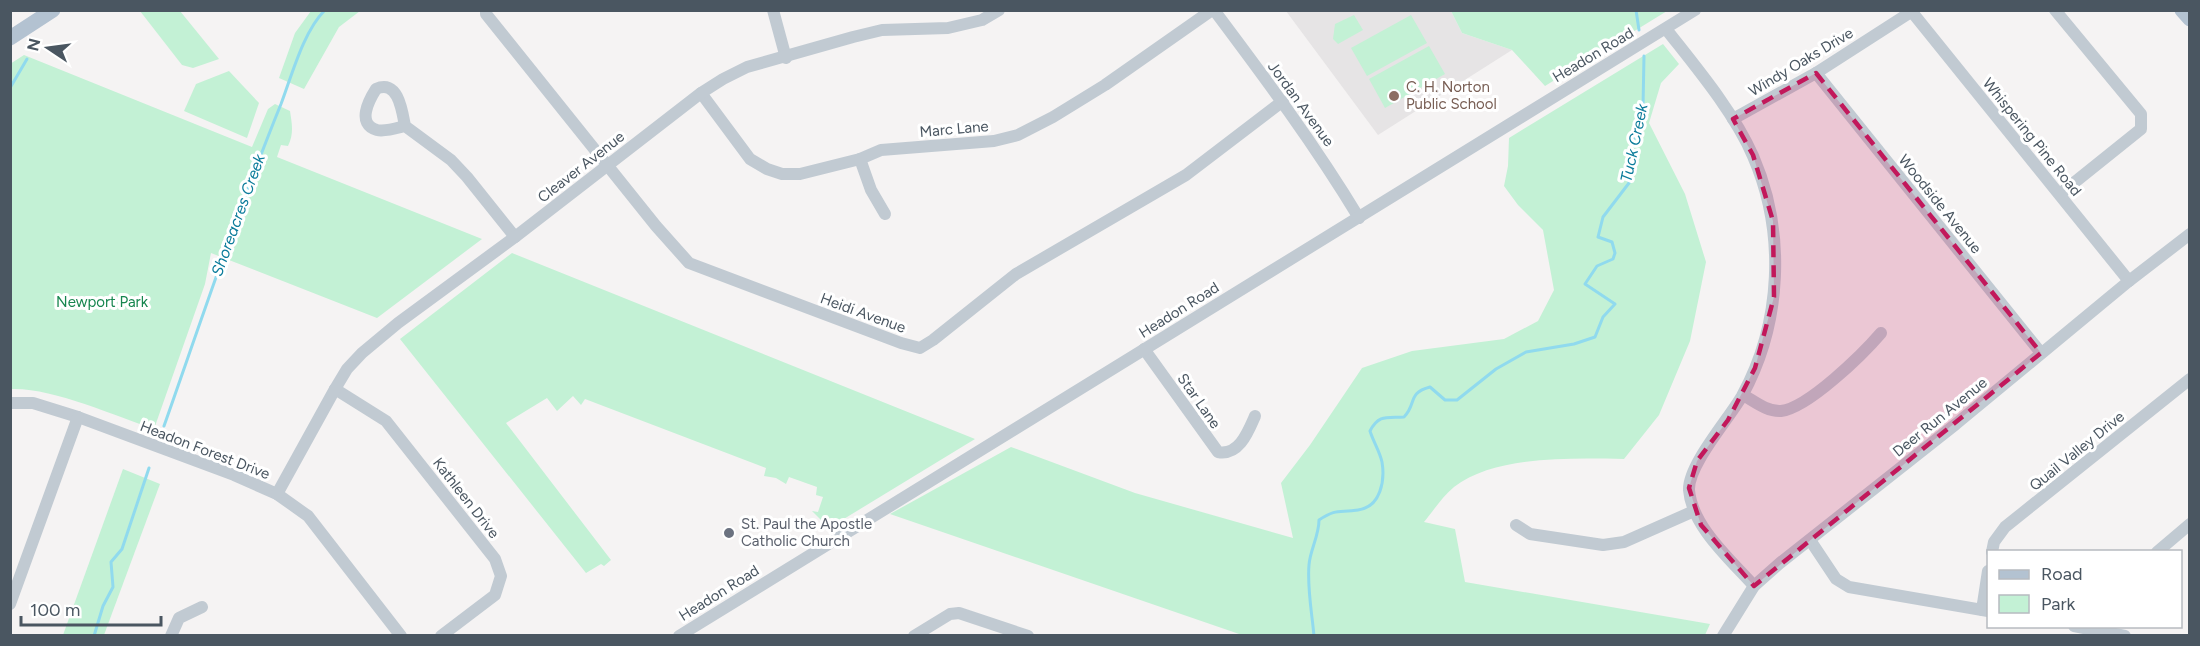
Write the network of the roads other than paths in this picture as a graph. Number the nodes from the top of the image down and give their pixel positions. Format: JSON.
{"nodes":[{"id":1,"x":53,"y":10,"type":"edge"},
{"id":2,"x":486,"y":10,"type":"edge"},
{"id":3,"x":773,"y":10,"type":"edge"},
{"id":4,"x":999,"y":10,"type":"edge"},
{"id":5,"x":1213,"y":10,"type":"edge"},
{"id":6,"x":1695,"y":10,"type":"edge"},
{"id":7,"x":2055,"y":10,"type":"edge"},
{"id":8,"x":2182,"y":10,"type":"edge"},
{"id":9,"x":1913,"y":11,"type":"edge"},
{"id":10,"x":2190,"y":20,"type":"edge"},
{"id":11,"x":1666,"y":28,"type":"junction"},
{"id":12,"x":10,"y":38,"type":"edge"},
{"id":13,"x":786,"y":58,"type":"junction"},
{"id":14,"x":1816,"y":72,"type":"junction"},
{"id":15,"x":701,"y":93,"type":"junction"},
{"id":16,"x":1283,"y":101,"type":"junction"},
{"id":17,"x":1733,"y":119,"type":"junction"},
{"id":18,"x":405,"y":126,"type":"dead end"},
{"id":19,"x":861,"y":159,"type":"junction"},
{"id":20,"x":609,"y":166,"type":"junction"},
{"id":21,"x":2060,"y":194,"type":"junction"},
{"id":22,"x":885,"y":214,"type":"dead end"},
{"id":23,"x":1359,"y":218,"type":"junction"},
{"id":24,"x":2190,"y":234,"type":"edge"},
{"id":25,"x":515,"y":237,"type":"junction"},
{"id":26,"x":2129,"y":281,"type":"junction"},
{"id":27,"x":1881,"y":333,"type":"dead end"},
{"id":28,"x":1144,"y":350,"type":"junction"},
{"id":29,"x":2041,"y":353,"type":"junction"},
{"id":30,"x":2190,"y":380,"type":"edge"},
{"id":31,"x":335,"y":389,"type":"junction"},
{"id":32,"x":1743,"y":394,"type":"junction"},
{"id":33,"x":10,"y":403,"type":"edge"},
{"id":34,"x":1255,"y":416,"type":"dead end"},
{"id":35,"x":78,"y":417,"type":"junction"},
{"id":36,"x":277,"y":494,"type":"junction"},
{"id":37,"x":1694,"y":511,"type":"junction"},
{"id":38,"x":2190,"y":524,"type":"edge"},
{"id":39,"x":1516,"y":525,"type":"dead end"},
{"id":40,"x":1810,"y":540,"type":"junction"},
{"id":41,"x":1992,"y":550,"type":"edge"},
{"id":42,"x":2159,"y":550,"type":"edge"},
{"id":43,"x":10,"y":566,"type":"edge"},
{"id":44,"x":23,"y":571,"type":"junction"},
{"id":45,"x":1754,"y":586,"type":"junction"},
{"id":46,"x":1987,"y":591,"type":"edge"},
{"id":47,"x":10,"y":604,"type":"edge"},
{"id":48,"x":202,"y":607,"type":"dead end"},
{"id":49,"x":1985,"y":611,"type":"edge"},
{"id":50,"x":2080,"y":628,"type":"edge"},
{"id":51,"x":2124,"y":635,"type":"edge"},
{"id":52,"x":171,"y":636,"type":"edge"},
{"id":53,"x":401,"y":636,"type":"edge"},
{"id":54,"x":441,"y":636,"type":"edge"},
{"id":55,"x":679,"y":636,"type":"edge"},
{"id":56,"x":914,"y":636,"type":"edge"},
{"id":57,"x":1028,"y":636,"type":"edge"},
{"id":58,"x":1723,"y":636,"type":"edge"}],
"edges":[{"from":1,"to":12,"type":"main road"},
{"from":2,"to":20,"type":"street","name":"Heidi Avenue"},
{"from":3,"to":13,"type":"street"},
{"from":4,"to":13,"type":"street","name":"Cleaver Avenue"},
{"from":5,"to":16,"type":"street","name":"Jordan Avenue"},
{"from":5,"to":19,"type":"street","name":"Marc Lane"},
{"from":6,"to":11,"type":"street","name":"Headon Road"},
{"from":7,"to":21,"type":"street"},
{"from":8,"to":10,"type":"main road"},
{"from":9,"to":14,"type":"street","name":"Windy Oaks Drive"},
{"from":9,"to":21,"type":"street","name":"Whispering Pine Road"},
{"from":11,"to":17,"type":"street"},
{"from":11,"to":23,"type":"street","name":"Headon Road"},
{"from":13,"to":15,"type":"street","name":"Cleaver Avenue"},
{"from":14,"to":17,"type":"street","name":"Windy Oaks Drive"},
{"from":14,"to":29,"type":"street","name":"Woodside Avenue"},
{"from":15,"to":19,"type":"street","name":"Marc Lane"},
{"from":15,"to":20,"type":"street","name":"Cleaver Avenue"},
{"from":16,"to":20,"type":"street","name":"Heidi Avenue"},
{"from":16,"to":23,"type":"street","name":"Jordan Avenue"},
{"from":17,"to":32,"type":"street"},
{"from":18,"to":25,"type":"street"},
{"from":19,"to":22,"type":"street"},
{"from":20,"to":25,"type":"street","name":"Cleaver Avenue"},
{"from":21,"to":26,"type":"street","name":"Whispering Pine Road"},
{"from":23,"to":28,"type":"street","name":"Headon Road"},
{"from":24,"to":26,"type":"street","name":"Deer Run Avenue"},
{"from":25,"to":31,"type":"street","name":"Cleaver Avenue"},
{"from":26,"to":29,"type":"street","name":"Deer Run Avenue"},
{"from":27,"to":32,"type":"street"},
{"from":28,"to":34,"type":"street","name":"Star Lane"},
{"from":28,"to":55,"type":"street","name":"Headon Road"},
{"from":29,"to":40,"type":"street","name":"Deer Run Avenue"},
{"from":30,"to":41,"type":"street","name":"Quail Valley Drive"},
{"from":31,"to":36,"type":"street","name":"Cleaver Avenue"},
{"from":31,"to":54,"type":"street","name":"Kathleen Drive"},
{"from":32,"to":37,"type":"street"},
{"from":33,"to":35,"type":"street","name":"Headon Forest Drive"},
{"from":35,"to":36,"type":"street","name":"Headon Forest Drive"},
{"from":35,"to":44,"type":"street"},
{"from":36,"to":53,"type":"street","name":"Headon Forest Drive"},
{"from":37,"to":39,"type":"street"},
{"from":37,"to":45,"type":"street"},
{"from":38,"to":42,"type":"street"},
{"from":40,"to":45,"type":"street","name":"Deer Run Avenue"},
{"from":40,"to":49,"type":"street"},
{"from":43,"to":44,"type":"street"},
{"from":44,"to":47,"type":"street"},
{"from":45,"to":58,"type":"street","name":"Deer Run Avenue"},
{"from":46,"to":49,"type":"street"},
{"from":48,"to":52,"type":"street"},
{"from":50,"to":51,"type":"street"},
{"from":56,"to":57,"type":"street"}]}
